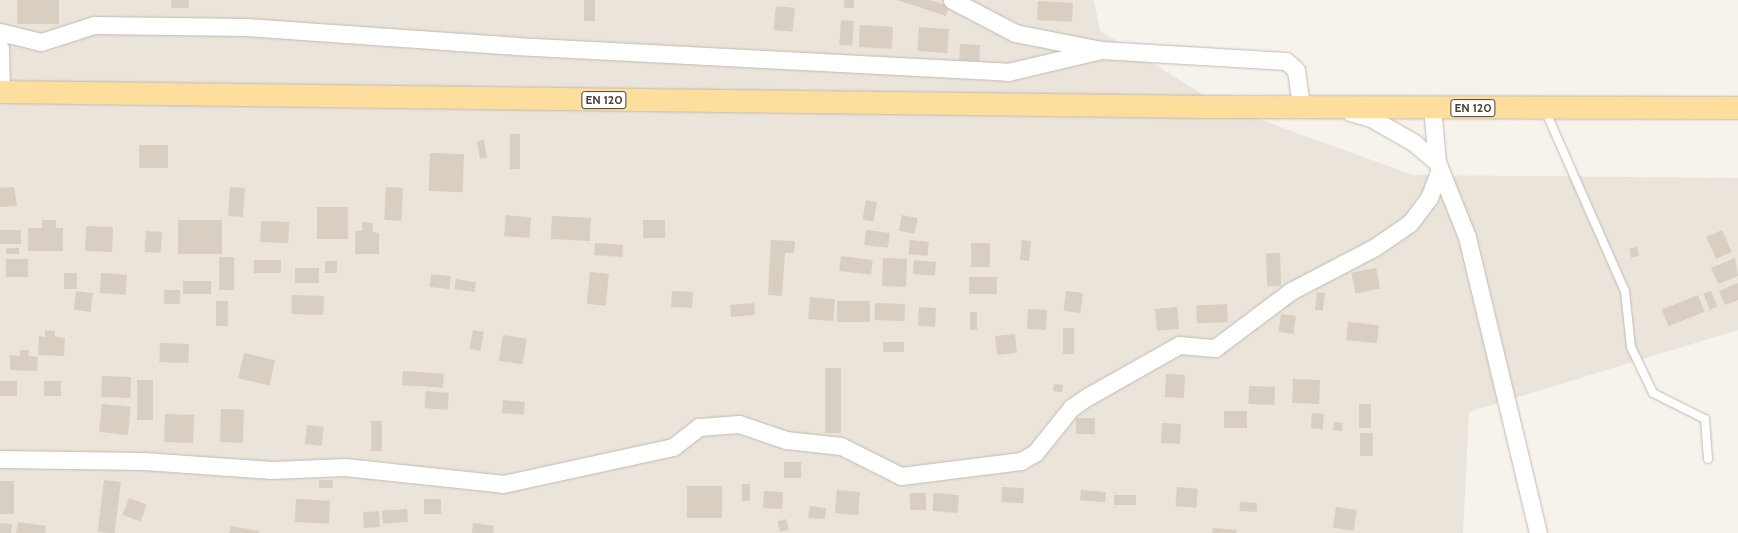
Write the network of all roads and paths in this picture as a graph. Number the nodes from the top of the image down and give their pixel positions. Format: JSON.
{"nodes":[{"id":1,"x":952,"y":0,"type":"edge"},
{"id":2,"x":0,"y":32,"type":"edge"},
{"id":3,"x":0,"y":48,"type":"edge"},
{"id":4,"x":1100,"y":50,"type":"junction"},
{"id":5,"x":1,"y":92,"type":"edge"},
{"id":6,"x":1301,"y":107,"type":"junction"},
{"id":7,"x":1328,"y":107,"type":"junction"},
{"id":8,"x":1432,"y":107,"type":"junction"},
{"id":9,"x":1738,"y":108,"type":"edge"},
{"id":10,"x":1545,"y":110,"type":"junction"},
{"id":11,"x":1438,"y":166,"type":"junction"},
{"id":12,"x":1708,"y":459,"type":"dead end"},
{"id":13,"x":0,"y":460,"type":"edge"},
{"id":14,"x":1538,"y":533,"type":"edge"}],
"edges":[{"from":1,"to":4,"type":"street"},
{"from":2,"to":4,"type":"street"},
{"from":3,"to":5,"type":"street"},
{"from":4,"to":6,"type":"street"},
{"from":5,"to":6,"type":"main road","number":"EN 120"},
{"from":6,"to":7,"type":"main road","number":"EN 120"},
{"from":7,"to":8,"type":"main road","number":"EN 120"},
{"from":7,"to":11,"type":"street"},
{"from":8,"to":10,"type":"main road","number":"EN 120"},
{"from":8,"to":11,"type":"street"},
{"from":9,"to":10,"type":"main road","number":"EN 120"},
{"from":10,"to":12,"type":"lane"},
{"from":11,"to":13,"type":"street"},
{"from":11,"to":14,"type":"street"}]}
